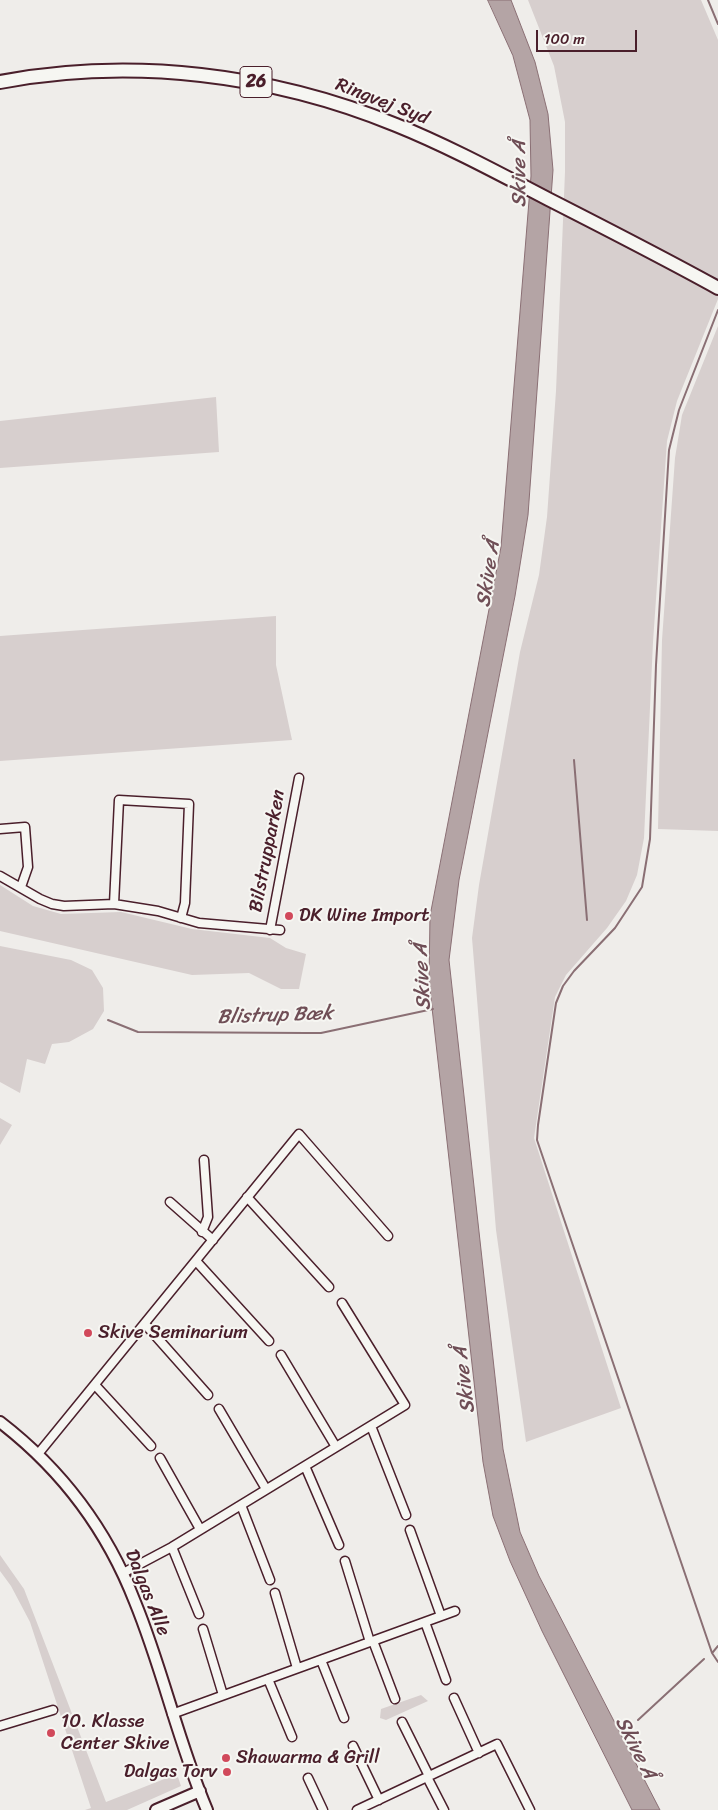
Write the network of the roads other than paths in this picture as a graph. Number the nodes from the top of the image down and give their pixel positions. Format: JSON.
{"nodes":[{"id":1,"x":0,"y":82,"type":"edge"},
{"id":2,"x":718,"y":288,"type":"edge"},
{"id":3,"x":299,"y":778,"type":"dead end"},
{"id":4,"x":0,"y":829,"type":"edge"},
{"id":5,"x":0,"y":876,"type":"edge"},
{"id":6,"x":21,"y":887,"type":"junction"},
{"id":7,"x":114,"y":904,"type":"junction"},
{"id":8,"x":181,"y":918,"type":"junction"},
{"id":9,"x":270,"y":930,"type":"junction"},
{"id":10,"x":280,"y":930,"type":"dead end"},
{"id":11,"x":204,"y":1160,"type":"dead end"},
{"id":12,"x":247,"y":1197,"type":"junction"},
{"id":13,"x":170,"y":1202,"type":"dead end"},
{"id":14,"x":202,"y":1232,"type":"junction"},
{"id":15,"x":388,"y":1236,"type":"dead end"},
{"id":16,"x":213,"y":1240,"type":"junction"},
{"id":17,"x":196,"y":1261,"type":"junction"},
{"id":18,"x":330,"y":1287,"type":"dead end"},
{"id":19,"x":342,"y":1303,"type":"dead end"},
{"id":20,"x":145,"y":1324,"type":"junction"},
{"id":21,"x":269,"y":1341,"type":"dead end"},
{"id":22,"x":281,"y":1355,"type":"dead end"},
{"id":23,"x":95,"y":1386,"type":"junction"},
{"id":24,"x":208,"y":1395,"type":"dead end"},
{"id":25,"x":219,"y":1408,"type":"dead end"},
{"id":26,"x":0,"y":1422,"type":"edge"},
{"id":27,"x":371,"y":1426,"type":"junction"},
{"id":28,"x":151,"y":1446,"type":"dead end"},
{"id":29,"x":336,"y":1447,"type":"junction"},
{"id":30,"x":38,"y":1454,"type":"junction"},
{"id":31,"x":160,"y":1458,"type":"dead end"},
{"id":32,"x":305,"y":1466,"type":"junction"},
{"id":33,"x":266,"y":1490,"type":"junction"},
{"id":34,"x":241,"y":1505,"type":"junction"},
{"id":35,"x":406,"y":1515,"type":"dead end"},
{"id":36,"x":200,"y":1529,"type":"junction"},
{"id":37,"x":410,"y":1530,"type":"dead end"},
{"id":38,"x":339,"y":1545,"type":"dead end"},
{"id":39,"x":172,"y":1547,"type":"junction"},
{"id":40,"x":345,"y":1561,"type":"dead end"},
{"id":41,"x":123,"y":1573,"type":"junction"},
{"id":42,"x":270,"y":1580,"type":"dead end"},
{"id":43,"x":275,"y":1593,"type":"dead end"},
{"id":44,"x":455,"y":1611,"type":"dead end"},
{"id":45,"x":199,"y":1614,"type":"dead end"},
{"id":46,"x":441,"y":1616,"type":"junction"},
{"id":47,"x":425,"y":1622,"type":"junction"},
{"id":48,"x":203,"y":1629,"type":"dead end"},
{"id":49,"x":372,"y":1641,"type":"junction"},
{"id":50,"x":321,"y":1660,"type":"junction"},
{"id":51,"x":297,"y":1668,"type":"junction"},
{"id":52,"x":268,"y":1678,"type":"junction"},
{"id":53,"x":446,"y":1680,"type":"dead end"},
{"id":54,"x":224,"y":1695,"type":"junction"},
{"id":55,"x":454,"y":1698,"type":"dead end"},
{"id":56,"x":395,"y":1699,"type":"dead end"},
{"id":57,"x":53,"y":1710,"type":"dead end"},
{"id":58,"x":172,"y":1714,"type":"junction"},
{"id":59,"x":344,"y":1718,"type":"dead end"},
{"id":60,"x":402,"y":1722,"type":"dead end"},
{"id":61,"x":0,"y":1726,"type":"edge"},
{"id":62,"x":292,"y":1737,"type":"dead end"},
{"id":63,"x":353,"y":1746,"type":"dead end"},
{"id":64,"x":479,"y":1753,"type":"junction"},
{"id":65,"x":428,"y":1777,"type":"junction"},
{"id":66,"x":308,"y":1778,"type":"dead end"},
{"id":67,"x":200,"y":1791,"type":"junction"},
{"id":68,"x":379,"y":1800,"type":"junction"},
{"id":69,"x":156,"y":1810,"type":"edge"},
{"id":70,"x":207,"y":1810,"type":"edge"},
{"id":71,"x":323,"y":1810,"type":"edge"},
{"id":72,"x":359,"y":1810,"type":"edge"},
{"id":73,"x":444,"y":1810,"type":"edge"},
{"id":74,"x":530,"y":1810,"type":"edge"}],
"edges":[{"from":1,"to":2,"type":"main road","name":"Ringvej Syd","number":"26"},
{"from":3,"to":9,"type":"street","name":"Bilstrupparken"},
{"from":4,"to":6,"type":"street"},
{"from":5,"to":6,"type":"street","name":"Bilstrupparken"},
{"from":6,"to":7,"type":"street","name":"Bilstrupparken"},
{"from":7,"to":8,"type":"street","name":"Bilstrupparken"},
{"from":7,"to":8,"type":"street"},
{"from":8,"to":9,"type":"street","name":"Bilstrupparken"},
{"from":9,"to":10,"type":"street","name":"Bilstrupparken"},
{"from":11,"to":14,"type":"street"},
{"from":12,"to":15,"type":"street"},
{"from":12,"to":16,"type":"street"},
{"from":12,"to":18,"type":"street"},
{"from":13,"to":14,"type":"street"},
{"from":14,"to":16,"type":"street"},
{"from":16,"to":17,"type":"street"},
{"from":17,"to":20,"type":"street"},
{"from":17,"to":21,"type":"street"},
{"from":19,"to":27,"type":"street"},
{"from":20,"to":23,"type":"street"},
{"from":20,"to":24,"type":"street"},
{"from":22,"to":29,"type":"street"},
{"from":23,"to":28,"type":"street"},
{"from":23,"to":30,"type":"street"},
{"from":25,"to":33,"type":"street"},
{"from":26,"to":30,"type":"street","name":"Dalgas Alle"},
{"from":27,"to":29,"type":"street"},
{"from":27,"to":35,"type":"street"},
{"from":29,"to":32,"type":"street"},
{"from":30,"to":41,"type":"street","name":"Dalgas Alle"},
{"from":31,"to":36,"type":"street"},
{"from":32,"to":33,"type":"street"},
{"from":32,"to":38,"type":"street"},
{"from":33,"to":34,"type":"street"},
{"from":34,"to":36,"type":"street"},
{"from":34,"to":42,"type":"street"},
{"from":36,"to":39,"type":"street"},
{"from":37,"to":46,"type":"street"},
{"from":39,"to":41,"type":"street"},
{"from":39,"to":45,"type":"street"},
{"from":40,"to":49,"type":"street"},
{"from":41,"to":58,"type":"street","name":"Dalgas Alle"},
{"from":43,"to":51,"type":"street"},
{"from":44,"to":46,"type":"street"},
{"from":46,"to":47,"type":"street"},
{"from":47,"to":49,"type":"street"},
{"from":47,"to":53,"type":"street"},
{"from":48,"to":54,"type":"street"},
{"from":49,"to":50,"type":"street"},
{"from":49,"to":56,"type":"street"},
{"from":50,"to":51,"type":"street"},
{"from":50,"to":59,"type":"street"},
{"from":51,"to":52,"type":"street"},
{"from":52,"to":54,"type":"street"},
{"from":52,"to":62,"type":"street"},
{"from":54,"to":58,"type":"street"},
{"from":55,"to":64,"type":"street"},
{"from":57,"to":61,"type":"street"},
{"from":58,"to":67,"type":"street","name":"Dalgas Alle"},
{"from":60,"to":65,"type":"street"},
{"from":63,"to":68,"type":"street"},
{"from":64,"to":65,"type":"street"},
{"from":64,"to":74,"type":"street"},
{"from":65,"to":68,"type":"street"},
{"from":65,"to":73,"type":"street"},
{"from":66,"to":71,"type":"street"},
{"from":67,"to":69,"type":"street"},
{"from":67,"to":70,"type":"street","name":"Dalgas Alle"},
{"from":68,"to":72,"type":"street"}]}
